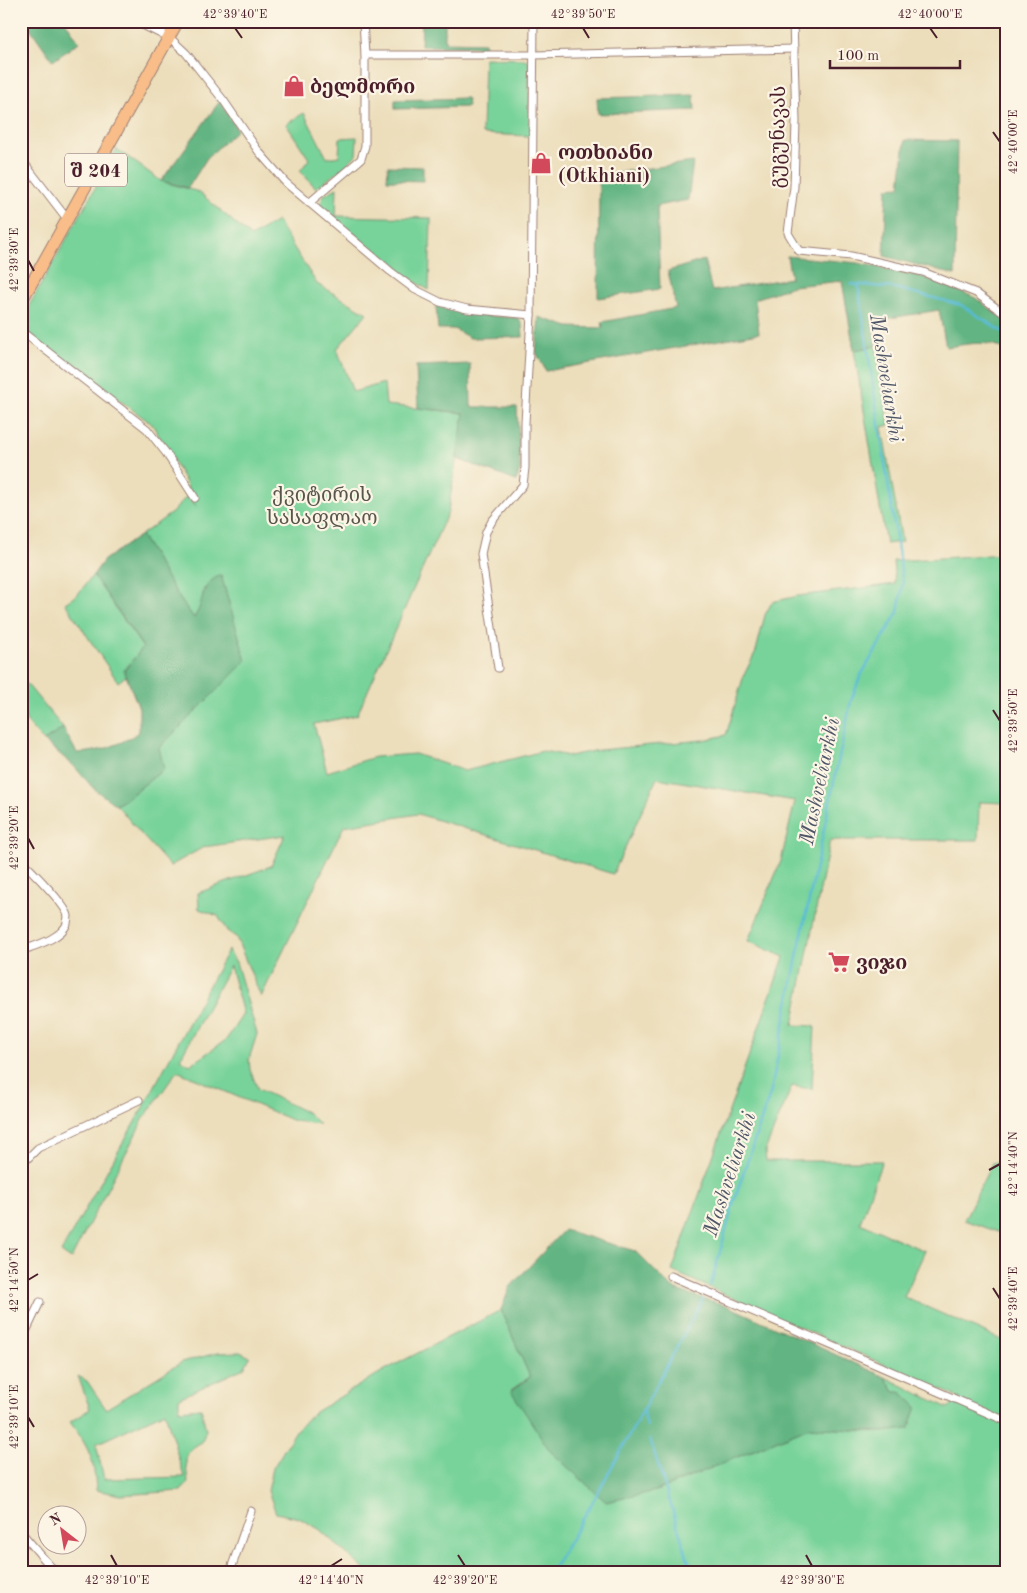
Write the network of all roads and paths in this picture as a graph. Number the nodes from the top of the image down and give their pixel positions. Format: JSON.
{"nodes":[{"id":1,"x":137,"y":21,"type":"edge"},
{"id":2,"x":178,"y":21,"type":"edge"},
{"id":3,"x":363,"y":21,"type":"edge"},
{"id":4,"x":534,"y":21,"type":"edge"},
{"id":5,"x":793,"y":21,"type":"edge"},
{"id":6,"x":170,"y":37,"type":"junction"},
{"id":7,"x":794,"y":49,"type":"junction"},
{"id":8,"x":534,"y":55,"type":"junction"},
{"id":9,"x":365,"y":56,"type":"junction"},
{"id":10,"x":21,"y":159,"type":"edge"},
{"id":11,"x":309,"y":203,"type":"junction"},
{"id":12,"x":68,"y":220,"type":"junction"},
{"id":13,"x":21,"y":302,"type":"edge"},
{"id":14,"x":1006,"y":314,"type":"edge"},
{"id":15,"x":532,"y":315,"type":"junction"},
{"id":16,"x":21,"y":331,"type":"edge"},
{"id":17,"x":195,"y":498,"type":"dead end"},
{"id":18,"x":498,"y":668,"type":"dead end"},
{"id":19,"x":21,"y":860,"type":"edge"},
{"id":20,"x":21,"y":951,"type":"edge"},
{"id":21,"x":139,"y":1100,"type":"dead end"},
{"id":22,"x":21,"y":1165,"type":"edge"},
{"id":23,"x":671,"y":1276,"type":"dead end"},
{"id":24,"x":40,"y":1302,"type":"dead end"},
{"id":25,"x":21,"y":1342,"type":"edge"},
{"id":26,"x":1006,"y":1421,"type":"edge"},
{"id":27,"x":251,"y":1511,"type":"dead end"},
{"id":28,"x":21,"y":1532,"type":"edge"},
{"id":29,"x":58,"y":1572,"type":"edge"},
{"id":30,"x":230,"y":1572,"type":"edge"}],
"edges":[{"from":1,"to":6,"type":"street"},
{"from":2,"to":6,"type":"main road","number":"შ 204"},
{"from":3,"to":9,"type":"street"},
{"from":4,"to":8,"type":"street"},
{"from":5,"to":7,"type":"street","name":"გუგუნავას"},
{"from":6,"to":11,"type":"street"},
{"from":6,"to":12,"type":"main road","number":"შ 204"},
{"from":7,"to":8,"type":"street"},
{"from":7,"to":14,"type":"street","name":"გუგუნავას"},
{"from":8,"to":9,"type":"street"},
{"from":8,"to":15,"type":"street"},
{"from":9,"to":11,"type":"street"},
{"from":10,"to":12,"type":"street"},
{"from":11,"to":15,"type":"street"},
{"from":12,"to":13,"type":"main road","number":"შ 204"},
{"from":15,"to":18,"type":"street"},
{"from":16,"to":17,"type":"street"},
{"from":19,"to":20,"type":"street"},
{"from":21,"to":22,"type":"street"},
{"from":23,"to":26,"type":"street"},
{"from":24,"to":25,"type":"street"},
{"from":27,"to":30,"type":"street"},
{"from":28,"to":29,"type":"street"}]}
